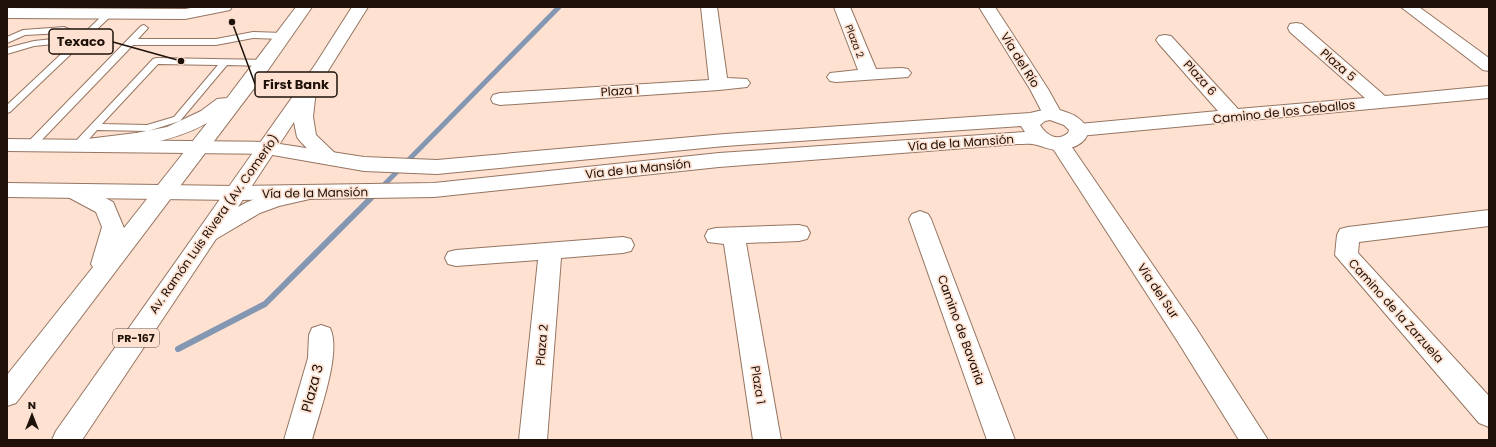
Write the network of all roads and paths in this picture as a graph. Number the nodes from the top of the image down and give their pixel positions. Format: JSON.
{"nodes":[{"id":1,"x":224,"y":7,"type":"edge"},
{"id":2,"x":304,"y":7,"type":"edge"},
{"id":3,"x":360,"y":7,"type":"edge"},
{"id":4,"x":709,"y":7,"type":"edge"},
{"id":5,"x":842,"y":7,"type":"edge"},
{"id":6,"x":987,"y":7,"type":"edge"},
{"id":7,"x":1409,"y":7,"type":"edge"},
{"id":8,"x":7,"y":13,"type":"edge"},
{"id":9,"x":109,"y":14,"type":"junction"},
{"id":10,"x":144,"y":28,"type":"dead end"},
{"id":11,"x":1296,"y":28,"type":"dead end"},
{"id":12,"x":283,"y":36,"type":"junction"},
{"id":13,"x":83,"y":39,"type":"junction"},
{"id":14,"x":7,"y":40,"type":"edge"},
{"id":15,"x":1165,"y":40,"type":"dead end"},
{"id":16,"x":131,"y":42,"type":"junction"},
{"id":17,"x":7,"y":51,"type":"edge"},
{"id":18,"x":225,"y":62,"type":"junction"},
{"id":19,"x":264,"y":63,"type":"junction"},
{"id":20,"x":1489,"y":66,"type":"edge"},
{"id":21,"x":902,"y":73,"type":"dead end"},
{"id":22,"x":869,"y":75,"type":"junction"},
{"id":23,"x":836,"y":77,"type":"dead end"},
{"id":24,"x":252,"y":78,"type":"junction"},
{"id":25,"x":741,"y":83,"type":"dead end"},
{"id":26,"x":719,"y":84,"type":"junction"},
{"id":27,"x":308,"y":89,"type":"junction"},
{"id":28,"x":1489,"y":92,"type":"edge"},
{"id":29,"x":500,"y":99,"type":"dead end"},
{"id":30,"x":1381,"y":102,"type":"junction"},
{"id":31,"x":7,"y":110,"type":"edge"},
{"id":32,"x":1052,"y":114,"type":"junction"},
{"id":33,"x":1234,"y":117,"type":"junction"},
{"id":34,"x":1033,"y":119,"type":"junction"},
{"id":35,"x":94,"y":127,"type":"junction"},
{"id":36,"x":1079,"y":130,"type":"junction"},
{"id":37,"x":1050,"y":141,"type":"junction"},
{"id":38,"x":7,"y":145,"type":"edge"},
{"id":39,"x":31,"y":145,"type":"junction"},
{"id":40,"x":78,"y":145,"type":"junction"},
{"id":41,"x":198,"y":147,"type":"junction"},
{"id":42,"x":267,"y":148,"type":"junction"},
{"id":43,"x":331,"y":159,"type":"junction"},
{"id":44,"x":7,"y":190,"type":"edge"},
{"id":45,"x":73,"y":191,"type":"junction"},
{"id":46,"x":164,"y":192,"type":"junction"},
{"id":47,"x":236,"y":193,"type":"junction"},
{"id":48,"x":307,"y":193,"type":"junction"},
{"id":49,"x":1489,"y":218,"type":"edge"},
{"id":50,"x":920,"y":219,"type":"dead end"},
{"id":51,"x":799,"y":233,"type":"dead end"},
{"id":52,"x":206,"y":237,"type":"junction"},
{"id":53,"x":622,"y":245,"type":"dead end"},
{"id":54,"x":550,"y":251,"type":"junction"},
{"id":55,"x":456,"y":258,"type":"dead end"},
{"id":56,"x":101,"y":274,"type":"junction"},
{"id":57,"x":321,"y":335,"type":"dead end"},
{"id":58,"x":7,"y":395,"type":"edge"},
{"id":59,"x":1484,"y":403,"type":"edge"},
{"id":60,"x":66,"y":440,"type":"edge"},
{"id":61,"x":298,"y":440,"type":"edge"},
{"id":62,"x":533,"y":440,"type":"edge"},
{"id":63,"x":767,"y":440,"type":"edge"},
{"id":64,"x":1001,"y":440,"type":"edge"},
{"id":65,"x":1254,"y":440,"type":"edge"}],
"edges":[{"from":1,"to":9,"type":"street"},
{"from":2,"to":12,"type":"street"},
{"from":3,"to":27,"type":"street","name":"Av. Ramón Luis Rivera (Av. Comerío)","number":"PR-167"},
{"from":4,"to":26,"type":"street"},
{"from":5,"to":22,"type":"street","name":"Plaza 2"},
{"from":6,"to":32,"type":"street","name":"Vía del Río"},
{"from":7,"to":20,"type":"street"},
{"from":8,"to":9,"type":"street"},
{"from":9,"to":13,"type":"lane"},
{"from":10,"to":16,"type":"lane"},
{"from":11,"to":30,"type":"street","name":"Plaza 5"},
{"from":12,"to":16,"type":"lane"},
{"from":12,"to":19,"type":"street"},
{"from":13,"to":14,"type":"lane"},
{"from":13,"to":17,"type":"lane"},
{"from":13,"to":31,"type":"lane"},
{"from":15,"to":33,"type":"street","name":"Plaza 6"},
{"from":16,"to":39,"type":"lane"},
{"from":18,"to":19,"type":"lane"},
{"from":18,"to":35,"type":"lane"},
{"from":18,"to":35,"type":"lane"},
{"from":19,"to":24,"type":"street"},
{"from":21,"to":22,"type":"street","name":"Plaza 2"},
{"from":22,"to":23,"type":"street","name":"Plaza 2"},
{"from":24,"to":40,"type":"street"},
{"from":24,"to":41,"type":"street"},
{"from":25,"to":26,"type":"street","name":"Plaza 1"},
{"from":26,"to":29,"type":"street","name":"Plaza 1"},
{"from":27,"to":42,"type":"street","name":"Av. Ramón Luis Rivera (Av. Comerío)","number":"PR-167"},
{"from":27,"to":43,"type":"street"},
{"from":28,"to":30,"type":"street","name":"Camino de los Ceballos"},
{"from":30,"to":33,"type":"street","name":"Camino de los Ceballos"},
{"from":32,"to":34,"type":"street","name":"Vía de la Mansión"},
{"from":32,"to":36,"type":"street"},
{"from":33,"to":36,"type":"street","name":"Camino de los Ceballos"},
{"from":34,"to":37,"type":"street","name":"Vía del Sur"},
{"from":34,"to":43,"type":"street","name":"Vía de la Mansión"},
{"from":35,"to":40,"type":"lane"},
{"from":36,"to":37,"type":"street"},
{"from":37,"to":48,"type":"street","name":"Vía de la Mansión"},
{"from":37,"to":65,"type":"street","name":"Vía del Sur"},
{"from":38,"to":39,"type":"street"},
{"from":39,"to":40,"type":"street"},
{"from":40,"to":41,"type":"street","name":"Vía de la Mansión"},
{"from":41,"to":42,"type":"street","name":"Vía de la Mansión"},
{"from":41,"to":46,"type":"street"},
{"from":42,"to":43,"type":"street","name":"Vía de la Mansión"},
{"from":42,"to":47,"type":"street","name":"Av. Ramón Luis Rivera (Av. Comerío)","number":"PR-167"},
{"from":44,"to":45,"type":"street","name":"Vía de la Mansión"},
{"from":45,"to":46,"type":"street","name":"Vía de la Mansión"},
{"from":45,"to":56,"type":"street"},
{"from":46,"to":47,"type":"street","name":"Vía de la Mansión"},
{"from":46,"to":56,"type":"street"},
{"from":47,"to":48,"type":"street","name":"Vía de la Mansión"},
{"from":47,"to":52,"type":"street","name":"Av. Ramón Luis Rivera (Av. Comerío)","number":"PR-167"},
{"from":48,"to":52,"type":"street"},
{"from":49,"to":59,"type":"street","name":"Camino de la Zarzuela"},
{"from":50,"to":64,"type":"street","name":"Camino de Bavaria"},
{"from":51,"to":63,"type":"street","name":"Plaza 1"},
{"from":52,"to":60,"type":"street","name":"Av. Ramón Luis Rivera (Av. Comerío)","number":"PR-167"},
{"from":53,"to":54,"type":"street"},
{"from":54,"to":55,"type":"street"},
{"from":54,"to":62,"type":"street","name":"Plaza 2"},
{"from":56,"to":58,"type":"street"},
{"from":57,"to":61,"type":"street","name":"Plaza 3"}]}
